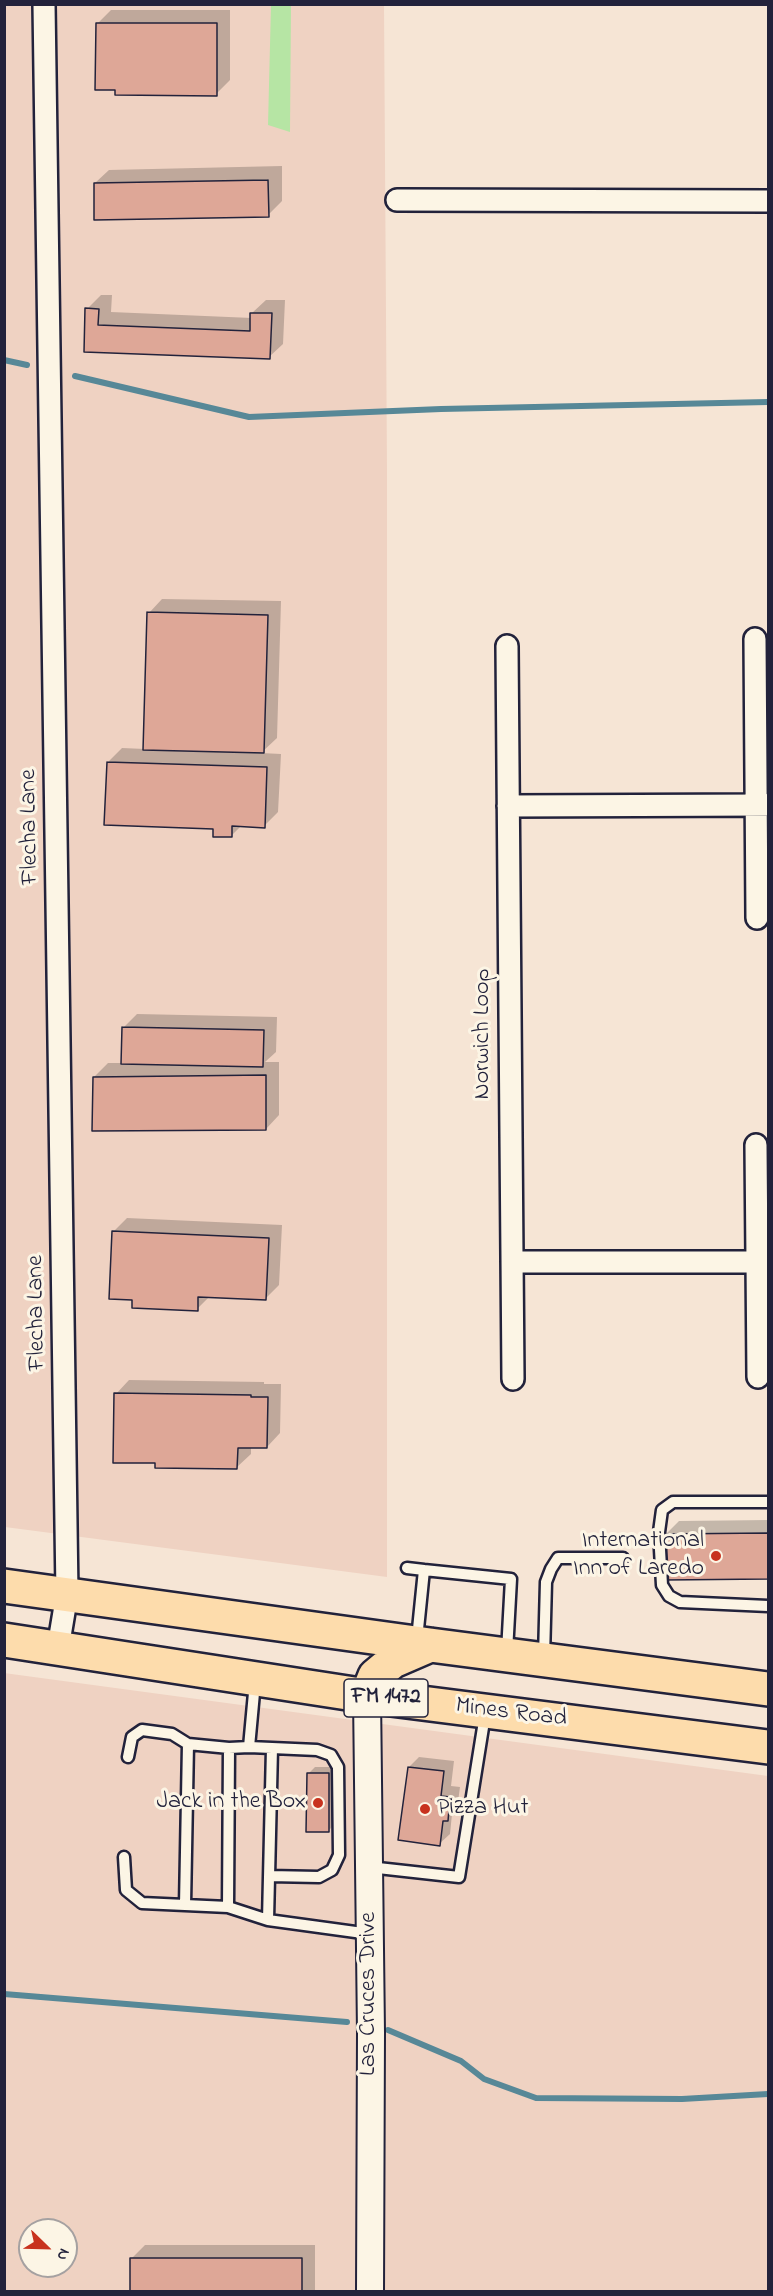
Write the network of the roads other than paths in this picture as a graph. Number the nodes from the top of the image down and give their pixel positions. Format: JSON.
{"nodes":[{"id":1,"x":44,"y":4,"type":"edge"},
{"id":2,"x":397,"y":200,"type":"dead end"},
{"id":3,"x":768,"y":201,"type":"edge"},
{"id":4,"x":755,"y":639,"type":"dead end"},
{"id":5,"x":507,"y":646,"type":"dead end"},
{"id":6,"x":763,"y":805,"type":"edge"},
{"id":7,"x":508,"y":806,"type":"junction"},
{"id":8,"x":758,"y":918,"type":"dead end"},
{"id":9,"x":756,"y":1145,"type":"dead end"},
{"id":10,"x":512,"y":1262,"type":"junction"},
{"id":11,"x":763,"y":1262,"type":"edge"},
{"id":12,"x":758,"y":1377,"type":"dead end"},
{"id":13,"x":513,"y":1379,"type":"dead end"},
{"id":14,"x":768,"y":1502,"type":"edge"},
{"id":15,"x":623,"y":1558,"type":"dead end"},
{"id":16,"x":407,"y":1568,"type":"dead end"},
{"id":17,"x":424,"y":1570,"type":"junction"},
{"id":18,"x":4,"y":1586,"type":"edge"},
{"id":19,"x":67,"y":1594,"type":"junction"},
{"id":20,"x":768,"y":1606,"type":"edge"},
{"id":21,"x":4,"y":1640,"type":"edge"},
{"id":22,"x":423,"y":1645,"type":"junction"},
{"id":23,"x":58,"y":1648,"type":"junction"},
{"id":24,"x":507,"y":1655,"type":"junction"},
{"id":25,"x":544,"y":1660,"type":"junction"},
{"id":26,"x":255,"y":1678,"type":"junction"},
{"id":27,"x":768,"y":1689,"type":"edge"},
{"id":28,"x":367,"y":1696,"type":"junction"},
{"id":29,"x":486,"y":1711,"type":"junction"},
{"id":30,"x":188,"y":1743,"type":"junction"},
{"id":31,"x":249,"y":1747,"type":"junction"},
{"id":32,"x":768,"y":1747,"type":"edge"},
{"id":33,"x":229,"y":1748,"type":"junction"},
{"id":34,"x":272,"y":1748,"type":"junction"},
{"id":35,"x":128,"y":1757,"type":"dead end"},
{"id":36,"x":124,"y":1857,"type":"dead end"},
{"id":37,"x":369,"y":1867,"type":"junction"},
{"id":38,"x":269,"y":1876,"type":"junction"},
{"id":39,"x":185,"y":1905,"type":"junction"},
{"id":40,"x":228,"y":1907,"type":"junction"},
{"id":41,"x":268,"y":1920,"type":"junction"},
{"id":42,"x":370,"y":1935,"type":"junction"},
{"id":43,"x":370,"y":2292,"type":"edge"}],
"edges":[{"from":1,"to":19,"type":"street","name":"Flecha Lane"},
{"from":2,"to":3,"type":"street"},
{"from":4,"to":6,"type":"street"},
{"from":5,"to":7,"type":"street","name":"Norwich Loop"},
{"from":6,"to":7,"type":"street"},
{"from":6,"to":8,"type":"street"},
{"from":7,"to":10,"type":"street","name":"Norwich Loop"},
{"from":9,"to":11,"type":"street"},
{"from":10,"to":11,"type":"street"},
{"from":10,"to":13,"type":"street","name":"Norwich Loop"},
{"from":11,"to":12,"type":"street"},
{"from":14,"to":20,"type":"lane"},
{"from":15,"to":25,"type":"lane"},
{"from":16,"to":17,"type":"lane"},
{"from":17,"to":22,"type":"lane"},
{"from":17,"to":24,"type":"lane"},
{"from":18,"to":19,"type":"main road","number":"FM 1472"},
{"from":19,"to":22,"type":"main road","number":"FM 1472"},
{"from":19,"to":23,"type":"street","name":"Flecha Lane"},
{"from":21,"to":23,"type":"main road","name":"Mines Road","number":"FM 1472"},
{"from":22,"to":24,"type":"main road","number":"FM 1472"},
{"from":22,"to":28,"type":"main road"},
{"from":23,"to":26,"type":"main road","name":"Mines Road","number":"FM 1472"},
{"from":24,"to":25,"type":"main road","number":"FM 1472"},
{"from":25,"to":27,"type":"main road","number":"FM 1472"},
{"from":26,"to":28,"type":"main road","name":"Mines Road","number":"FM 1472"},
{"from":26,"to":31,"type":"lane"},
{"from":28,"to":29,"type":"main road","name":"Mines Road","number":"FM 1472"},
{"from":28,"to":37,"type":"street","name":"Las Cruces Drive"},
{"from":29,"to":32,"type":"main road","name":"Mines Road","number":"FM 1472"},
{"from":29,"to":37,"type":"lane"},
{"from":30,"to":33,"type":"lane"},
{"from":30,"to":35,"type":"lane"},
{"from":30,"to":39,"type":"lane"},
{"from":31,"to":33,"type":"lane"},
{"from":31,"to":34,"type":"lane"},
{"from":33,"to":40,"type":"lane"},
{"from":34,"to":38,"type":"lane"},
{"from":34,"to":38,"type":"lane"},
{"from":36,"to":39,"type":"lane"},
{"from":37,"to":42,"type":"street","name":"Las Cruces Drive"},
{"from":38,"to":41,"type":"lane"},
{"from":39,"to":40,"type":"lane"},
{"from":40,"to":41,"type":"lane"},
{"from":41,"to":42,"type":"lane"},
{"from":42,"to":43,"type":"street","name":"Las Cruces Drive"}]}
